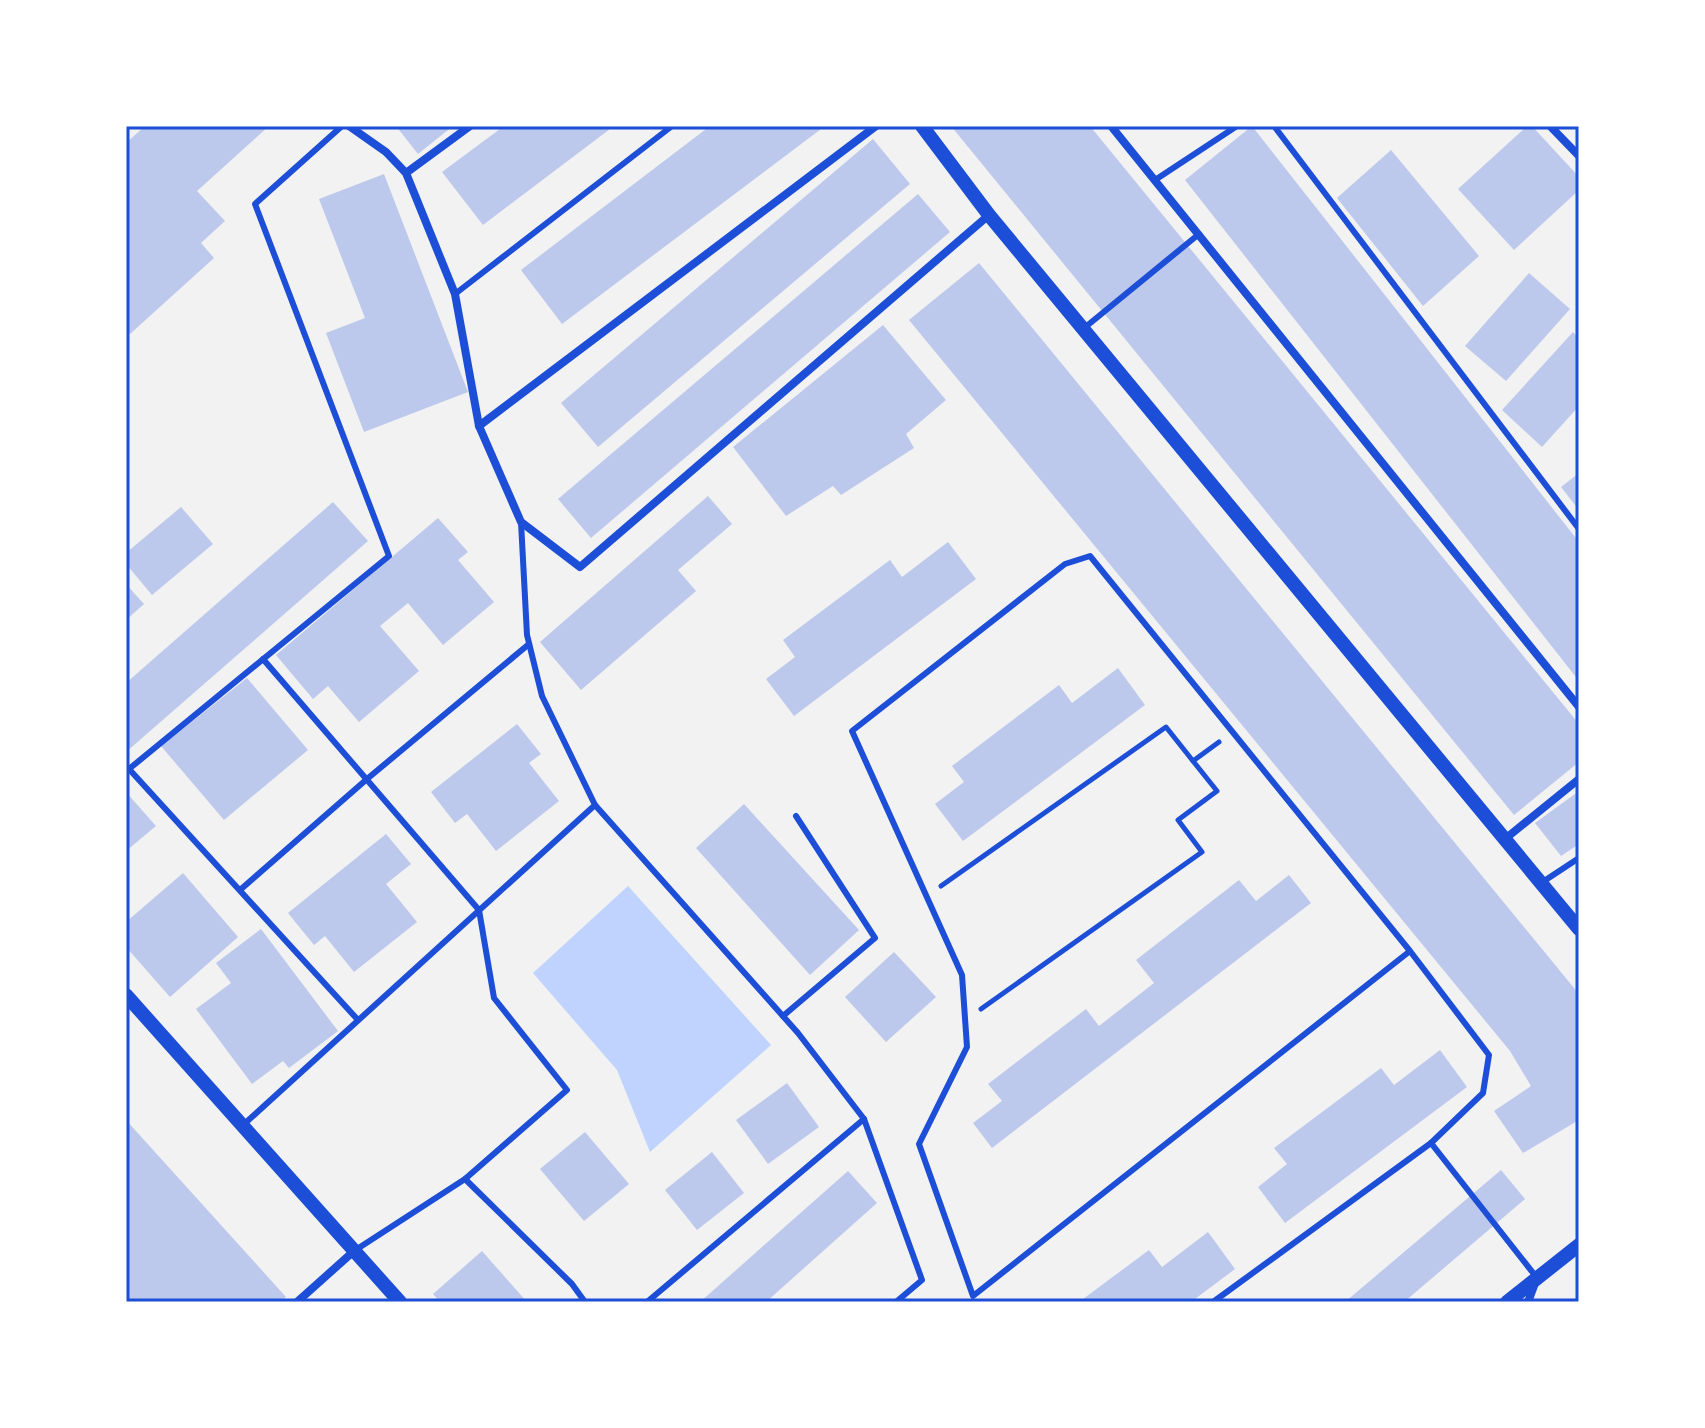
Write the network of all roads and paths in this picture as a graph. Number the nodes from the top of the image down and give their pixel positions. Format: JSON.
{"nodes":[{"id":1,"x":342,"y":126,"type":"edge"},
{"id":2,"x":349,"y":126,"type":"edge"},
{"id":3,"x":470,"y":126,"type":"edge"},
{"id":4,"x":672,"y":126,"type":"edge"},
{"id":5,"x":876,"y":126,"type":"edge"},
{"id":6,"x":922,"y":126,"type":"edge"},
{"id":7,"x":1111,"y":126,"type":"edge"},
{"id":8,"x":1237,"y":126,"type":"edge"},
{"id":9,"x":1274,"y":126,"type":"edge"},
{"id":10,"x":1550,"y":126,"type":"edge"},
{"id":11,"x":1579,"y":156,"type":"edge"},
{"id":12,"x":406,"y":173,"type":"junction"},
{"id":13,"x":1155,"y":180,"type":"junction"},
{"id":14,"x":989,"y":215,"type":"junction"},
{"id":15,"x":1199,"y":234,"type":"junction"},
{"id":16,"x":455,"y":294,"type":"junction"},
{"id":17,"x":1083,"y":329,"type":"junction"},
{"id":18,"x":479,"y":426,"type":"junction"},
{"id":19,"x":521,"y":522,"type":"junction"},
{"id":20,"x":1579,"y":529,"type":"edge"},
{"id":21,"x":529,"y":644,"type":"junction"},
{"id":22,"x":263,"y":659,"type":"junction"},
{"id":23,"x":1579,"y":707,"type":"edge"},
{"id":24,"x":1233,"y":732,"type":"junction"},
{"id":25,"x":1193,"y":761,"type":"junction"},
{"id":26,"x":367,"y":779,"type":"junction"},
{"id":27,"x":1579,"y":779,"type":"edge"},
{"id":28,"x":595,"y":805,"type":"junction"},
{"id":29,"x":796,"y":816,"type":"dead end"},
{"id":30,"x":1505,"y":839,"type":"junction"},
{"id":31,"x":1579,"y":858,"type":"edge"},
{"id":32,"x":1541,"y":883,"type":"junction"},
{"id":33,"x":240,"y":890,"type":"junction"},
{"id":34,"x":926,"y":896,"type":"junction"},
{"id":35,"x":479,"y":910,"type":"junction"},
{"id":36,"x":1579,"y":929,"type":"edge"},
{"id":37,"x":1410,"y":951,"type":"junction"},
{"id":38,"x":126,"y":995,"type":"edge"},
{"id":39,"x":783,"y":1016,"type":"junction"},
{"id":40,"x":358,"y":1020,"type":"junction"},
{"id":41,"x":965,"y":1021,"type":"junction"},
{"id":42,"x":864,"y":1119,"type":"junction"},
{"id":43,"x":242,"y":1126,"type":"junction"},
{"id":44,"x":1431,"y":1143,"type":"junction"},
{"id":45,"x":465,"y":1179,"type":"junction"},
{"id":46,"x":1579,"y":1245,"type":"edge"},
{"id":47,"x":354,"y":1251,"type":"junction"},
{"id":48,"x":1537,"y":1278,"type":"junction"},
{"id":49,"x":974,"y":1299,"type":"edge"},
{"id":50,"x":297,"y":1302,"type":"edge"},
{"id":51,"x":400,"y":1302,"type":"edge"},
{"id":52,"x":585,"y":1302,"type":"edge"},
{"id":53,"x":647,"y":1302,"type":"edge"},
{"id":54,"x":896,"y":1302,"type":"edge"},
{"id":55,"x":1213,"y":1302,"type":"edge"},
{"id":56,"x":1507,"y":1302,"type":"edge"},
{"id":57,"x":1528,"y":1302,"type":"edge"}],
"edges":[{"from":1,"to":22,"type":"lane"},
{"from":2,"to":12,"type":"street"},
{"from":3,"to":12,"type":"street"},
{"from":4,"to":16,"type":"lane"},
{"from":5,"to":18,"type":"street"},
{"from":6,"to":14,"type":"street"},
{"from":7,"to":13,"type":"street"},
{"from":8,"to":13,"type":"lane"},
{"from":9,"to":20,"type":"lane"},
{"from":10,"to":11,"type":"street"},
{"from":12,"to":16,"type":"street"},
{"from":13,"to":15,"type":"street"},
{"from":14,"to":17,"type":"street"},
{"from":14,"to":19,"type":"street"},
{"from":15,"to":17,"type":"lane"},
{"from":15,"to":23,"type":"street"},
{"from":16,"to":18,"type":"street"},
{"from":17,"to":30,"type":"street"},
{"from":18,"to":19,"type":"street"},
{"from":19,"to":21,"type":"lane"},
{"from":21,"to":26,"type":"lane"},
{"from":21,"to":28,"type":"lane"},
{"from":22,"to":26,"type":"lane"},
{"from":22,"to":33,"type":"lane"},
{"from":24,"to":25,"type":"path"},
{"from":24,"to":34,"type":"lane"},
{"from":24,"to":37,"type":"lane"},
{"from":25,"to":34,"type":"path"},
{"from":25,"to":41,"type":"path"},
{"from":26,"to":33,"type":"lane"},
{"from":26,"to":35,"type":"lane"},
{"from":27,"to":30,"type":"street"},
{"from":28,"to":35,"type":"lane"},
{"from":28,"to":39,"type":"lane"},
{"from":29,"to":39,"type":"lane"},
{"from":30,"to":32,"type":"street"},
{"from":31,"to":32,"type":"lane"},
{"from":32,"to":36,"type":"street"},
{"from":33,"to":40,"type":"lane"},
{"from":34,"to":41,"type":"lane"},
{"from":35,"to":40,"type":"lane"},
{"from":35,"to":45,"type":"lane"},
{"from":37,"to":44,"type":"lane"},
{"from":37,"to":49,"type":"lane"},
{"from":38,"to":43,"type":"street"},
{"from":39,"to":42,"type":"lane"},
{"from":40,"to":43,"type":"lane"},
{"from":41,"to":49,"type":"lane"},
{"from":42,"to":53,"type":"lane"},
{"from":42,"to":54,"type":"lane"},
{"from":43,"to":47,"type":"street"},
{"from":44,"to":48,"type":"lane"},
{"from":44,"to":55,"type":"lane"},
{"from":45,"to":47,"type":"lane"},
{"from":45,"to":52,"type":"lane"},
{"from":46,"to":48,"type":"street"},
{"from":47,"to":50,"type":"street"},
{"from":47,"to":51,"type":"street"},
{"from":48,"to":56,"type":"street"},
{"from":48,"to":57,"type":"street"}]}
